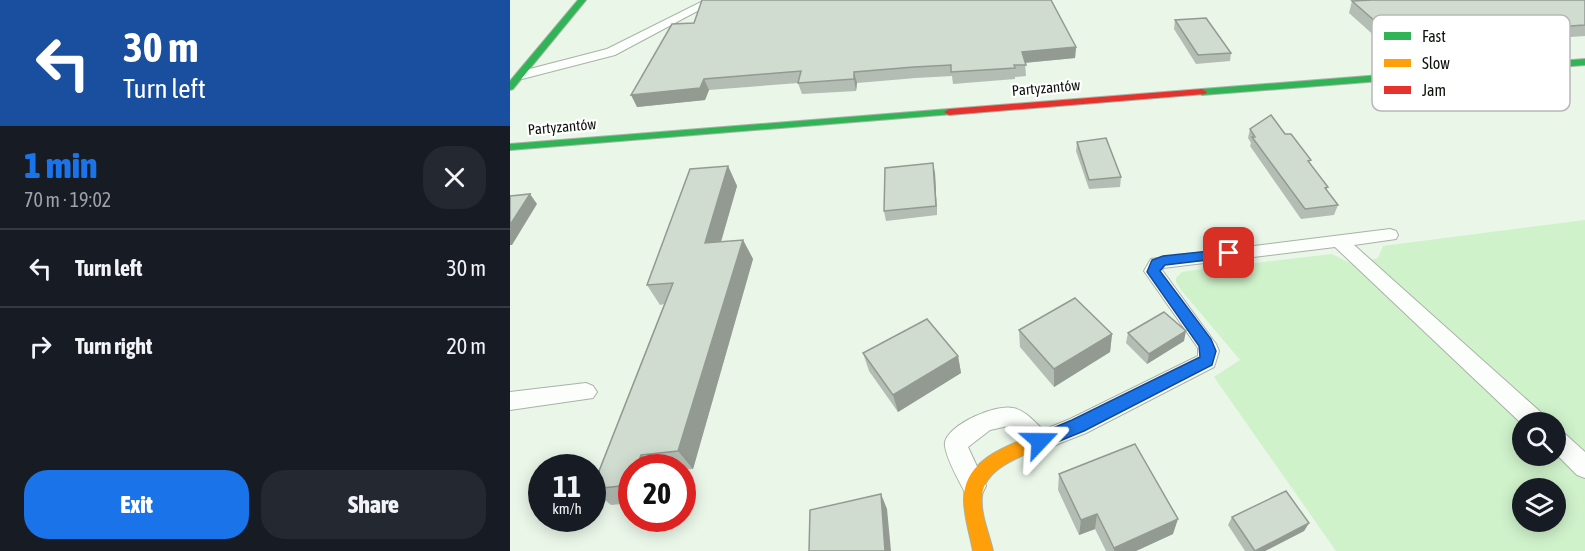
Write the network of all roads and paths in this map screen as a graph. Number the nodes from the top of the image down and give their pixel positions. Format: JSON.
{"nodes":[{"id":1,"x":582,"y":0,"type":"edge"},
{"id":2,"x":713,"y":0,"type":"edge"},
{"id":3,"x":1585,"y":62,"type":"edge"},
{"id":4,"x":1570,"y":63,"type":"edge"},
{"id":5,"x":522,"y":75,"type":"junction"},
{"id":6,"x":1372,"y":79,"type":"edge"},
{"id":7,"x":510,"y":87,"type":"edge"},
{"id":8,"x":510,"y":147,"type":"edge"},
{"id":9,"x":1390,"y":235,"type":"dead end"},
{"id":10,"x":1339,"y":241,"type":"junction"},
{"id":11,"x":586,"y":392,"type":"dead end"},
{"id":12,"x":510,"y":401,"type":"edge"},
{"id":13,"x":1525,"y":412,"type":"edge"},
{"id":14,"x":1040,"y":441,"type":"junction"},
{"id":15,"x":1566,"y":449,"type":"edge"},
{"id":16,"x":1585,"y":467,"type":"edge"},
{"id":17,"x":974,"y":487,"type":"junction"},
{"id":18,"x":983,"y":551,"type":"edge"}],
"edges":[{"from":1,"to":5,"type":"street"},
{"from":2,"to":5,"type":"lane"},
{"from":3,"to":4,"type":"street","name":"Partyzantów"},
{"from":5,"to":7,"type":"street"},
{"from":6,"to":8,"type":"street","name":"Partyzantów"},
{"from":9,"to":10,"type":"lane"},
{"from":10,"to":13,"type":"lane"},
{"from":10,"to":14,"type":"lane"},
{"from":11,"to":12,"type":"lane"},
{"from":14,"to":17,"type":"street"},
{"from":14,"to":17,"type":"lane"},
{"from":15,"to":16,"type":"lane"},
{"from":17,"to":18,"type":"street"}]}
